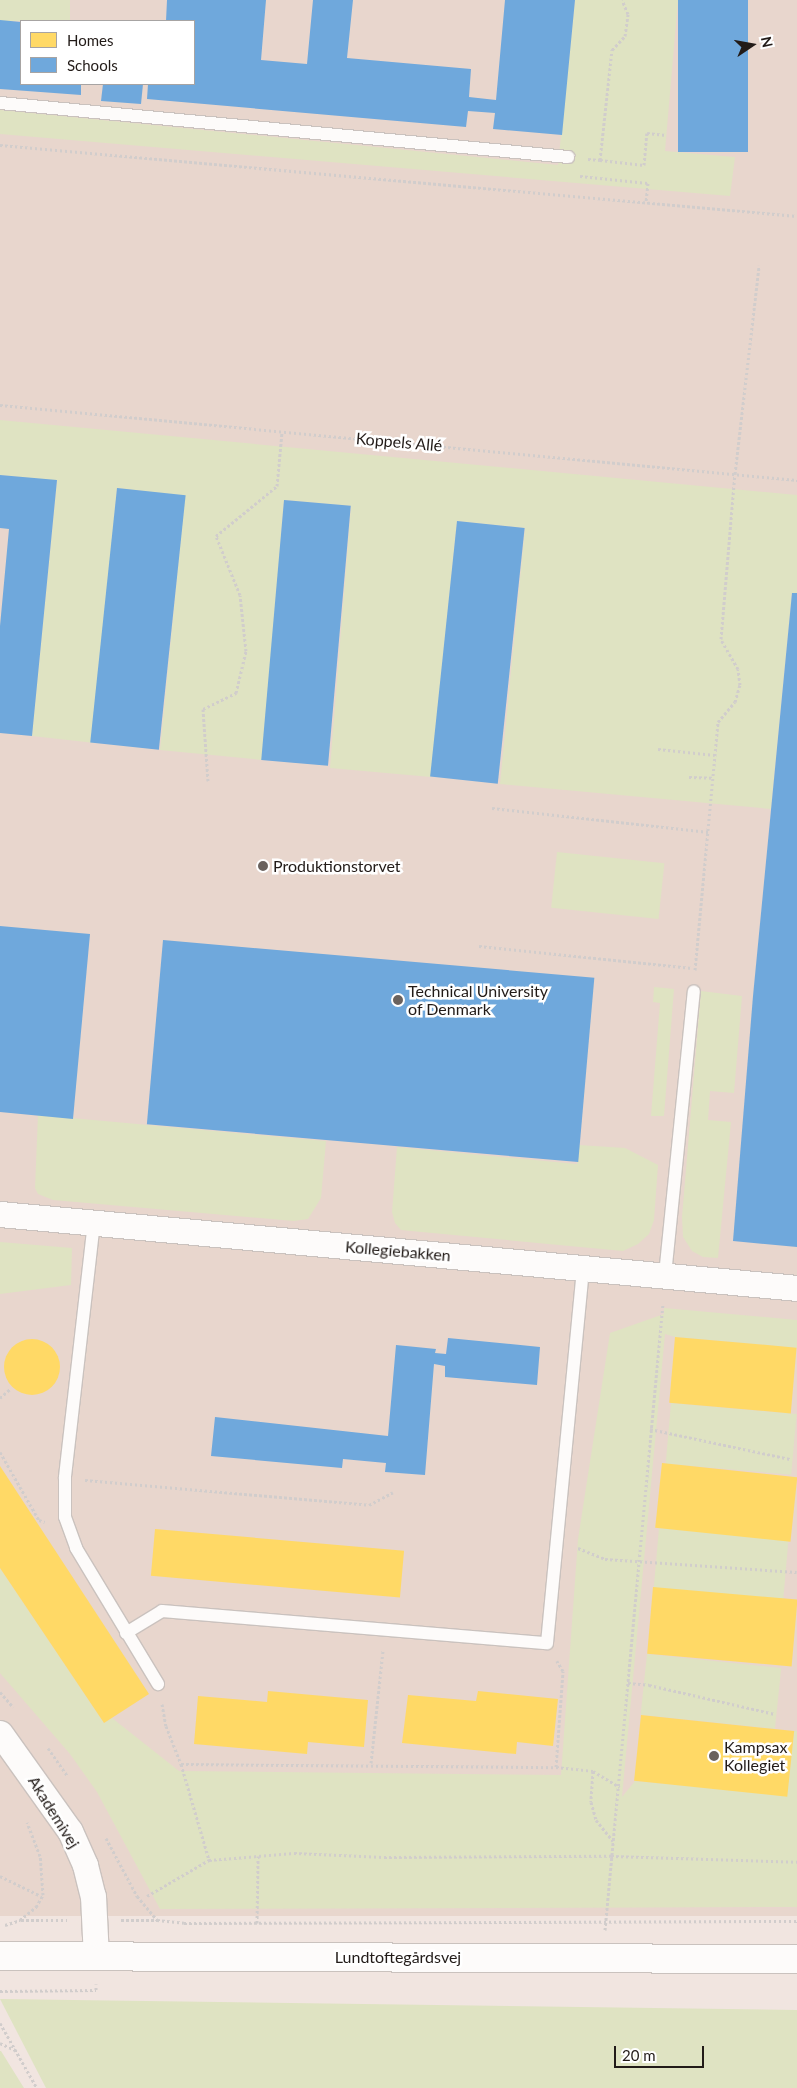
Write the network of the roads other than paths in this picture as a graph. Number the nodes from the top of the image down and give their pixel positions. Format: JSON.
{"nodes":[{"id":1,"x":0,"y":103,"type":"edge"},
{"id":2,"x":568,"y":156,"type":"road end"},
{"id":3,"x":694,"y":991,"type":"road end"},
{"id":4,"x":0,"y":1214,"type":"edge"},
{"id":5,"x":94,"y":1222,"type":"junction"},
{"id":6,"x":583,"y":1268,"type":"junction"},
{"id":7,"x":665,"y":1275,"type":"junction"},
{"id":8,"x":797,"y":1288,"type":"edge"},
{"id":9,"x":126,"y":1633,"type":"junction"},
{"id":10,"x":158,"y":1684,"type":"road end"},
{"id":11,"x":0,"y":1733,"type":"edge"},
{"id":12,"x":0,"y":1956,"type":"edge"},
{"id":13,"x":96,"y":1957,"type":"junction"},
{"id":14,"x":797,"y":1959,"type":"edge"}],
"edges":[{"from":1,"to":2,"type":"lane"},
{"from":3,"to":7,"type":"lane"},
{"from":4,"to":5,"type":"street","name":"Kollegiebakken"},
{"from":5,"to":6,"type":"street","name":"Kollegiebakken"},
{"from":5,"to":9,"type":"lane"},
{"from":6,"to":7,"type":"street","name":"Kollegiebakken"},
{"from":6,"to":9,"type":"lane"},
{"from":7,"to":8,"type":"street","name":"Kollegiebakken"},
{"from":9,"to":10,"type":"lane"},
{"from":11,"to":13,"type":"street","name":"Akademivej"},
{"from":12,"to":13,"type":"street","name":"Lundtoftegårdsvej"},
{"from":13,"to":14,"type":"street","name":"Lundtoftegårdsvej"}]}
